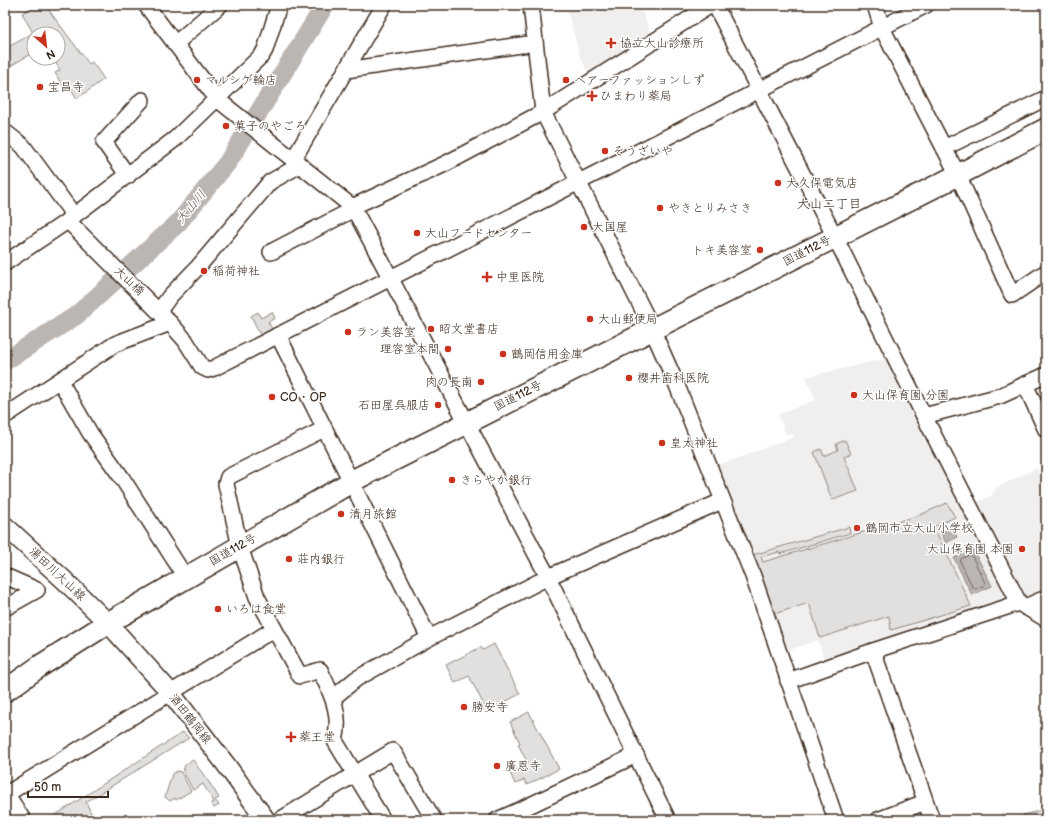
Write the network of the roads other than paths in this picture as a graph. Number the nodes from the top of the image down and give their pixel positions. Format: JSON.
{"nodes":[{"id":1,"x":146,"y":5,"type":"edge"},
{"id":2,"x":220,"y":5,"type":"edge"},
{"id":3,"x":279,"y":5,"type":"edge"},
{"id":4,"x":384,"y":5,"type":"edge"},
{"id":5,"x":531,"y":5,"type":"edge"},
{"id":6,"x":711,"y":5,"type":"edge"},
{"id":7,"x":715,"y":5,"type":"edge"},
{"id":8,"x":875,"y":5,"type":"edge"},
{"id":9,"x":926,"y":5,"type":"edge"},
{"id":10,"x":882,"y":28,"type":"junction"},
{"id":11,"x":535,"y":43,"type":"junction"},
{"id":12,"x":174,"y":44,"type":"junction"},
{"id":13,"x":346,"y":70,"type":"junction"},
{"id":14,"x":760,"y":90,"type":"junction"},
{"id":15,"x":1046,"y":98,"type":"edge"},
{"id":16,"x":216,"y":99,"type":"junction"},
{"id":17,"x":142,"y":100,"type":"dead end"},
{"id":18,"x":543,"y":112,"type":"junction"},
{"id":19,"x":1046,"y":129,"type":"edge"},
{"id":20,"x":5,"y":132,"type":"edge"},
{"id":21,"x":944,"y":148,"type":"junction"},
{"id":22,"x":294,"y":160,"type":"junction"},
{"id":23,"x":958,"y":175,"type":"junction"},
{"id":24,"x":128,"y":176,"type":"junction"},
{"id":25,"x":579,"y":182,"type":"junction"},
{"id":26,"x":353,"y":208,"type":"junction"},
{"id":27,"x":70,"y":219,"type":"junction"},
{"id":28,"x":835,"y":237,"type":"junction"},
{"id":29,"x":271,"y":252,"type":"dead end"},
{"id":30,"x":5,"y":263,"type":"edge"},
{"id":31,"x":1046,"y":272,"type":"edge"},
{"id":32,"x":389,"y":278,"type":"junction"},
{"id":33,"x":157,"y":309,"type":"junction"},
{"id":34,"x":170,"y":323,"type":"junction"},
{"id":35,"x":652,"y":329,"type":"junction"},
{"id":36,"x":278,"y":335,"type":"junction"},
{"id":37,"x":1046,"y":375,"type":"edge"},
{"id":38,"x":60,"y":381,"type":"junction"},
{"id":39,"x":1025,"y":384,"type":"junction"},
{"id":40,"x":5,"y":416,"type":"edge"},
{"id":41,"x":924,"y":416,"type":"junction"},
{"id":42,"x":466,"y":422,"type":"junction"},
{"id":43,"x":324,"y":429,"type":"junction"},
{"id":44,"x":1046,"y":430,"type":"edge"},
{"id":45,"x":350,"y":482,"type":"junction"},
{"id":46,"x":722,"y":501,"type":"junction"},
{"id":47,"x":5,"y":526,"type":"edge"},
{"id":48,"x":240,"y":547,"type":"junction"},
{"id":49,"x":5,"y":576,"type":"edge"},
{"id":50,"x":548,"y":577,"type":"junction"},
{"id":51,"x":186,"y":578,"type":"junction"},
{"id":52,"x":1046,"y":598,"type":"edge"},
{"id":53,"x":1022,"y":605,"type":"junction"},
{"id":54,"x":5,"y":608,"type":"edge"},
{"id":55,"x":1046,"y":619,"type":"edge"},
{"id":56,"x":108,"y":623,"type":"junction"},
{"id":57,"x":274,"y":629,"type":"junction"},
{"id":58,"x":429,"y":638,"type":"junction"},
{"id":59,"x":873,"y":651,"type":"junction"},
{"id":60,"x":788,"y":680,"type":"junction"},
{"id":61,"x":5,"y":691,"type":"edge"},
{"id":62,"x":170,"y":692,"type":"junction"},
{"id":63,"x":333,"y":698,"type":"junction"},
{"id":64,"x":636,"y":755,"type":"junction"},
{"id":65,"x":355,"y":774,"type":"junction"},
{"id":66,"x":6,"y":794,"type":"edge"},
{"id":67,"x":925,"y":802,"type":"junction"},
{"id":68,"x":23,"y":820,"type":"edge"},
{"id":69,"x":266,"y":820,"type":"edge"},
{"id":70,"x":280,"y":820,"type":"edge"},
{"id":71,"x":383,"y":820,"type":"edge"},
{"id":72,"x":434,"y":820,"type":"edge"},
{"id":73,"x":497,"y":820,"type":"edge"},
{"id":74,"x":668,"y":820,"type":"edge"},
{"id":75,"x":836,"y":820,"type":"edge"},
{"id":76,"x":878,"y":820,"type":"edge"},
{"id":77,"x":932,"y":820,"type":"edge"}],
"edges":[{"from":1,"to":12,"type":"street"},
{"from":2,"to":12,"type":"street"},
{"from":3,"to":16,"type":"street"},
{"from":4,"to":13,"type":"street"},
{"from":5,"to":11,"type":"street"},
{"from":6,"to":18,"type":"street"},
{"from":7,"to":14,"type":"street"},
{"from":8,"to":10,"type":"street"},
{"from":9,"to":10,"type":"street"},
{"from":10,"to":14,"type":"street"},
{"from":10,"to":21,"type":"street"},
{"from":11,"to":13,"type":"street"},
{"from":11,"to":18,"type":"street"},
{"from":12,"to":16,"type":"street"},
{"from":13,"to":22,"type":"street"},
{"from":14,"to":25,"type":"street"},
{"from":14,"to":28,"type":"street"},
{"from":15,"to":21,"type":"street"},
{"from":16,"to":22,"type":"street"},
{"from":16,"to":24,"type":"street"},
{"from":17,"to":24,"type":"street"},
{"from":18,"to":25,"type":"street"},
{"from":18,"to":26,"type":"street"},
{"from":19,"to":23,"type":"highway","name":"国道112号"},
{"from":20,"to":27,"type":"street","name":"大山橋"},
{"from":21,"to":23,"type":"street"},
{"from":22,"to":26,"type":"street"},
{"from":22,"to":33,"type":"street"},
{"from":23,"to":28,"type":"highway","name":"国道112号"},
{"from":23,"to":31,"type":"street"},
{"from":24,"to":27,"type":"street"},
{"from":25,"to":32,"type":"street"},
{"from":25,"to":35,"type":"street"},
{"from":26,"to":29,"type":"street"},
{"from":26,"to":32,"type":"street"},
{"from":27,"to":30,"type":"street"},
{"from":27,"to":33,"type":"street","name":"大山橋"},
{"from":28,"to":35,"type":"highway","name":"国道112号"},
{"from":28,"to":41,"type":"street"},
{"from":32,"to":36,"type":"street"},
{"from":32,"to":42,"type":"street"},
{"from":33,"to":34,"type":"street","name":"大山橋"},
{"from":34,"to":36,"type":"street","name":"大山橋"},
{"from":34,"to":38,"type":"street"},
{"from":35,"to":42,"type":"highway","name":"国道112号"},
{"from":35,"to":46,"type":"street"},
{"from":36,"to":43,"type":"street"},
{"from":37,"to":39,"type":"street"},
{"from":38,"to":40,"type":"street"},
{"from":38,"to":51,"type":"street"},
{"from":39,"to":41,"type":"street"},
{"from":39,"to":44,"type":"street"},
{"from":41,"to":53,"type":"street"},
{"from":42,"to":45,"type":"highway","name":"国道112号"},
{"from":42,"to":50,"type":"street"},
{"from":43,"to":45,"type":"street"},
{"from":43,"to":48,"type":"street"},
{"from":45,"to":48,"type":"highway","name":"国道112号"},
{"from":45,"to":58,"type":"street"},
{"from":46,"to":50,"type":"street"},
{"from":46,"to":60,"type":"street"},
{"from":47,"to":56,"type":"main road","name":"湯田川大山線"},
{"from":48,"to":51,"type":"highway","name":"国道112号"},
{"from":48,"to":57,"type":"street"},
{"from":49,"to":54,"type":"street"},
{"from":50,"to":58,"type":"street"},
{"from":50,"to":64,"type":"street"},
{"from":51,"to":56,"type":"highway","name":"国道112号"},
{"from":52,"to":53,"type":"street"},
{"from":53,"to":55,"type":"street"},
{"from":53,"to":59,"type":"street"},
{"from":56,"to":61,"type":"highway","name":"国道112号"},
{"from":56,"to":62,"type":"main road","name":"酒田鶴岡線"},
{"from":57,"to":62,"type":"street"},
{"from":57,"to":63,"type":"street"},
{"from":58,"to":63,"type":"street"},
{"from":59,"to":60,"type":"street"},
{"from":59,"to":67,"type":"street"},
{"from":60,"to":75,"type":"street"},
{"from":62,"to":66,"type":"street"},
{"from":62,"to":69,"type":"main road","name":"酒田鶴岡線"},
{"from":63,"to":65,"type":"street"},
{"from":64,"to":73,"type":"street"},
{"from":64,"to":74,"type":"street"},
{"from":65,"to":70,"type":"street"},
{"from":65,"to":71,"type":"street"},
{"from":65,"to":72,"type":"street"},
{"from":66,"to":68,"type":"street"},
{"from":67,"to":76,"type":"street"},
{"from":67,"to":77,"type":"street"}]}
